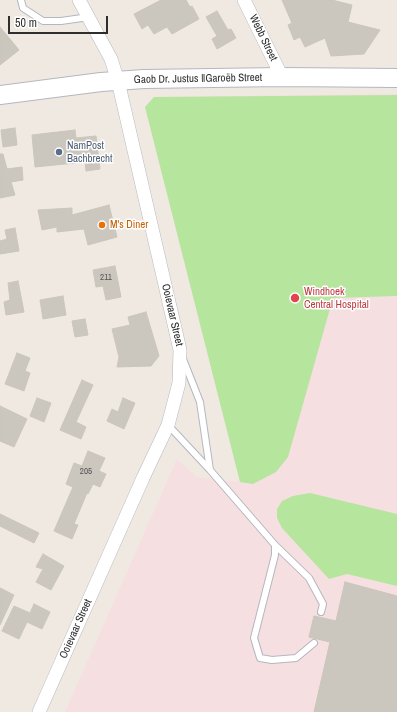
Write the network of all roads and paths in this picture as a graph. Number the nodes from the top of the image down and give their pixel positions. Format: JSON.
{"nodes":[{"id":1,"x":20,"y":0,"type":"edge"},
{"id":2,"x":79,"y":0,"type":"edge"},
{"id":3,"x":244,"y":0,"type":"edge"},
{"id":4,"x":89,"y":17,"type":"junction"},
{"id":5,"x":282,"y":76,"type":"junction"},
{"id":6,"x":397,"y":78,"type":"edge"},
{"id":7,"x":118,"y":81,"type":"junction"},
{"id":8,"x":0,"y":95,"type":"edge"},
{"id":9,"x":180,"y":350,"type":"junction"},
{"id":10,"x":168,"y":425,"type":"junction"},
{"id":11,"x":210,"y":470,"type":"junction"},
{"id":12,"x":275,"y":545,"type":"junction"},
{"id":13,"x":321,"y":612,"type":"dead end"},
{"id":14,"x":314,"y":643,"type":"dead end"},
{"id":15,"x":39,"y":712,"type":"edge"}],
"edges":[{"from":1,"to":4,"type":"lane"},
{"from":2,"to":4,"type":"street","name":"Ooievaar Street"},
{"from":3,"to":5,"type":"street","name":"Webb Street"},
{"from":4,"to":7,"type":"street","name":"Ooievaar Street"},
{"from":5,"to":6,"type":"street","name":"Gaob Dr. Justus ǁGaroëb Street"},
{"from":5,"to":7,"type":"street","name":"Gaob Dr. Justus ǁGaroëb Street"},
{"from":7,"to":8,"type":"street","name":"Gaob Dr. Justus ǁGaroëb Street"},
{"from":7,"to":9,"type":"street","name":"Ooievaar Street"},
{"from":9,"to":10,"type":"street","name":"Ooievaar Street"},
{"from":9,"to":11,"type":"lane"},
{"from":10,"to":11,"type":"lane"},
{"from":10,"to":15,"type":"street","name":"Ooievaar Street"},
{"from":11,"to":12,"type":"lane"},
{"from":12,"to":13,"type":"lane"},
{"from":12,"to":14,"type":"lane"}]}
